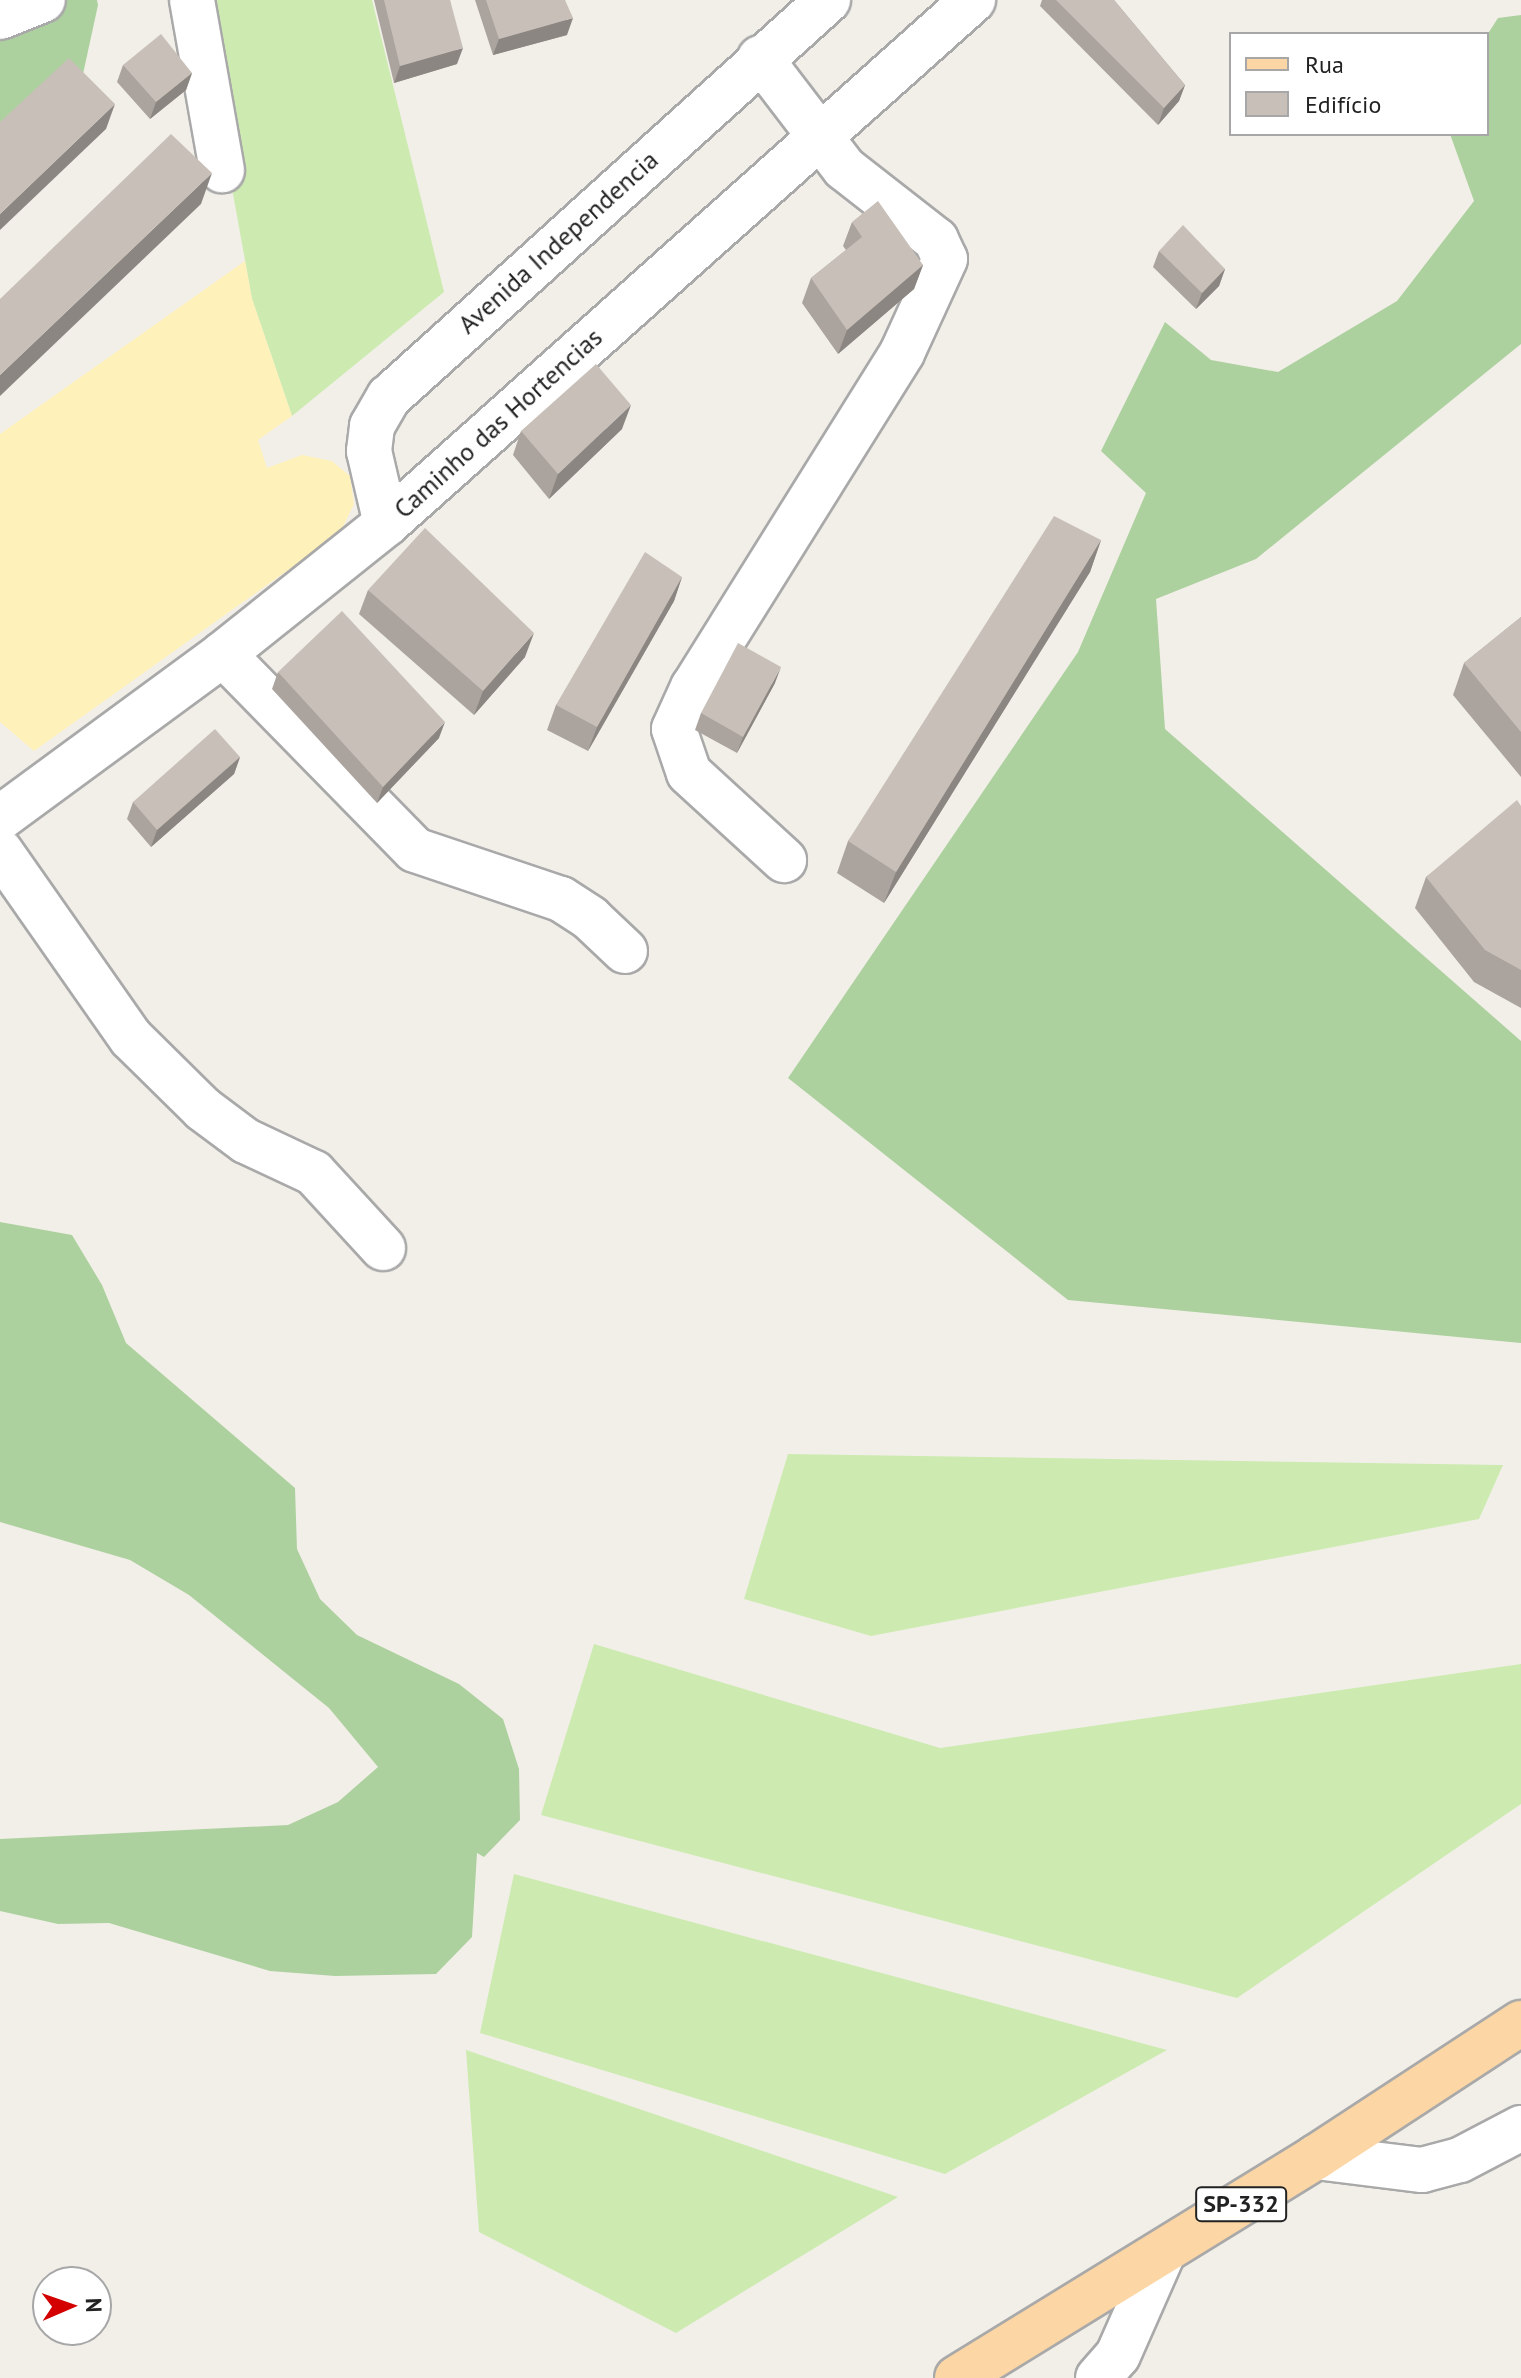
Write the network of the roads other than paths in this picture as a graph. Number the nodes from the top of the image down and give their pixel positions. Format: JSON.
{"nodes":[{"id":1,"x":43,"y":0,"type":"edge"},
{"id":2,"x":192,"y":0,"type":"edge"},
{"id":3,"x":828,"y":0,"type":"edge"},
{"id":4,"x":973,"y":0,"type":"edge"},
{"id":5,"x":0,"y":17,"type":"edge"},
{"id":6,"x":760,"y":58,"type":"junction"},
{"id":7,"x":819,"y":136,"type":"junction"},
{"id":8,"x":222,"y":170,"type":"dead end"},
{"id":9,"x":386,"y":524,"type":"junction"},
{"id":10,"x":223,"y":654,"type":"junction"},
{"id":11,"x":0,"y":818,"type":"edge"},
{"id":12,"x":0,"y":851,"type":"edge"},
{"id":13,"x":784,"y":860,"type":"dead end"},
{"id":14,"x":625,"y":951,"type":"dead end"},
{"id":15,"x":383,"y":1248,"type":"dead end"},
{"id":16,"x":1521,"y":2023,"type":"edge"},
{"id":17,"x":1521,"y":2128,"type":"edge"},
{"id":18,"x":1316,"y":2157,"type":"junction"},
{"id":19,"x":1163,"y":2253,"type":"junction"},
{"id":20,"x":957,"y":2378,"type":"edge"},
{"id":21,"x":1098,"y":2378,"type":"edge"}],
"edges":[{"from":1,"to":5,"type":"street"},
{"from":2,"to":8,"type":"street"},
{"from":3,"to":6,"type":"street","name":"Avenida Independencia"},
{"from":4,"to":7,"type":"street","name":"Caminho das Hortencias"},
{"from":6,"to":7,"type":"street"},
{"from":6,"to":9,"type":"street","name":"Avenida Independencia"},
{"from":7,"to":9,"type":"street","name":"Caminho das Hortencias"},
{"from":7,"to":13,"type":"street"},
{"from":9,"to":10,"type":"street","name":"Caminho das Hortencias"},
{"from":10,"to":11,"type":"street","name":"Caminho das Hortencias"},
{"from":10,"to":14,"type":"street"},
{"from":12,"to":15,"type":"street"},
{"from":16,"to":18,"type":"main road","number":"SP-332"},
{"from":17,"to":18,"type":"street"},
{"from":18,"to":19,"type":"main road","number":"SP-332"},
{"from":19,"to":20,"type":"main road","number":"SP-332"},
{"from":19,"to":21,"type":"street"}]}
